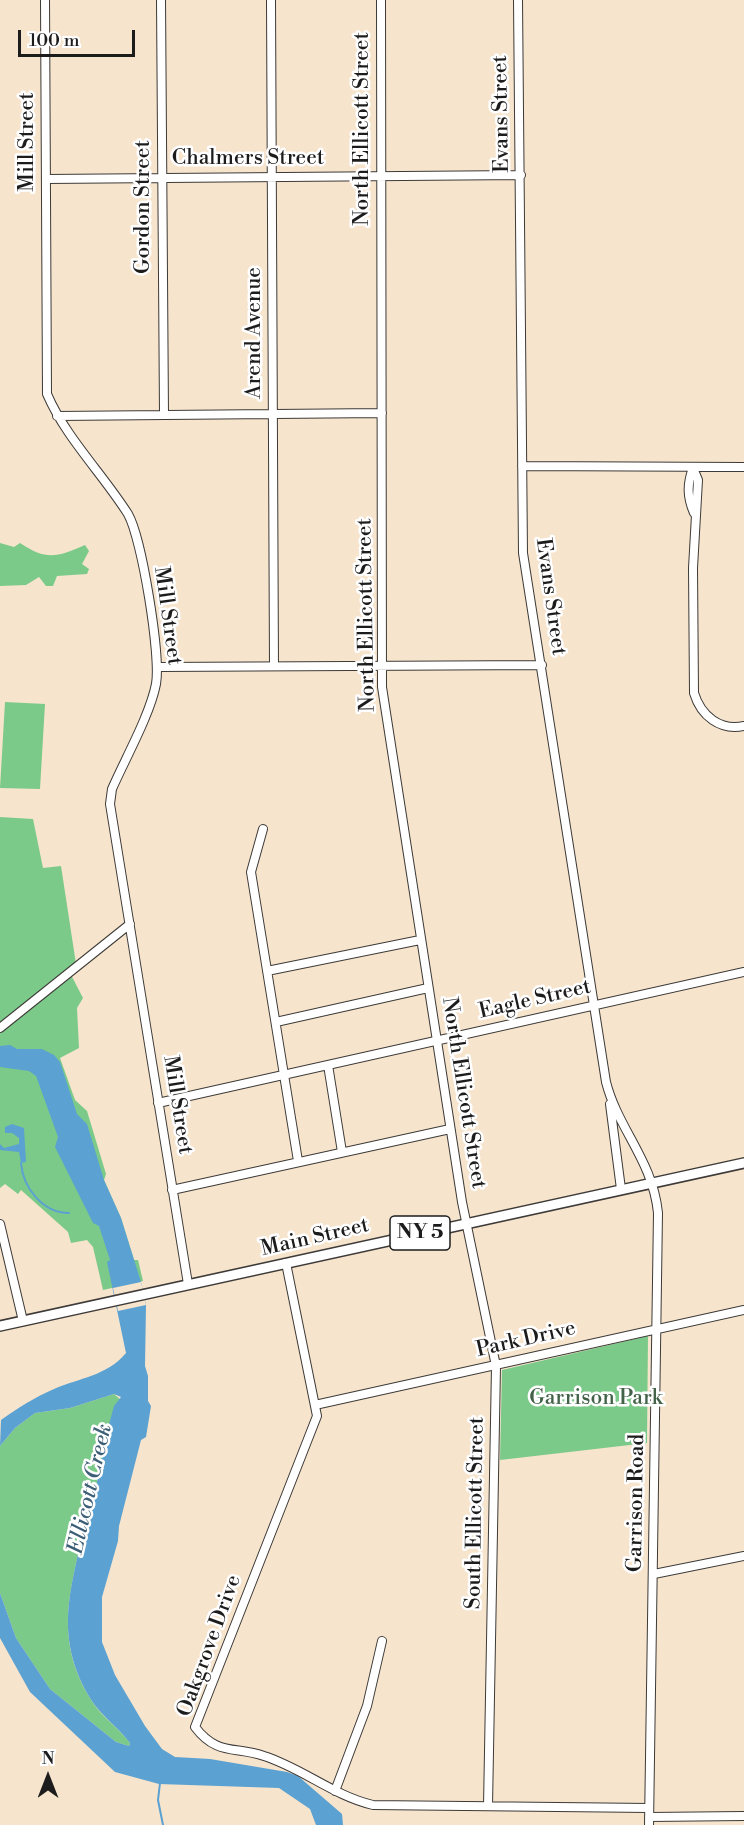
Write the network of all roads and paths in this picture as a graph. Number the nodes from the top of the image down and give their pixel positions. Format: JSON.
{"nodes":[{"id":1,"x":45,"y":0,"type":"edge"},
{"id":2,"x":161,"y":0,"type":"edge"},
{"id":3,"x":272,"y":0,"type":"edge"},
{"id":4,"x":381,"y":0,"type":"edge"},
{"id":5,"x":518,"y":0,"type":"edge"},
{"id":6,"x":521,"y":175,"type":"junction"},
{"id":7,"x":272,"y":177,"type":"junction"},
{"id":8,"x":381,"y":177,"type":"junction"},
{"id":9,"x":162,"y":178,"type":"junction"},
{"id":10,"x":47,"y":179,"type":"junction"},
{"id":11,"x":273,"y":413,"type":"junction"},
{"id":12,"x":382,"y":413,"type":"junction"},
{"id":13,"x":164,"y":414,"type":"junction"},
{"id":14,"x":57,"y":416,"type":"junction"},
{"id":15,"x":522,"y":466,"type":"junction"},
{"id":16,"x":744,"y":467,"type":"edge"},
{"id":17,"x":693,"y":468,"type":"junction"},
{"id":18,"x":382,"y":665,"type":"junction"},
{"id":19,"x":542,"y":665,"type":"junction"},
{"id":20,"x":274,"y":666,"type":"junction"},
{"id":21,"x":158,"y":667,"type":"junction"},
{"id":22,"x":744,"y":726,"type":"edge"},
{"id":23,"x":263,"y":829,"type":"dead end"},
{"id":24,"x":130,"y":924,"type":"junction"},
{"id":25,"x":420,"y":940,"type":"junction"},
{"id":26,"x":267,"y":971,"type":"junction"},
{"id":27,"x":744,"y":972,"type":"edge"},
{"id":28,"x":429,"y":988,"type":"junction"},
{"id":29,"x":594,"y":1006,"type":"junction"},
{"id":30,"x":276,"y":1022,"type":"junction"},
{"id":31,"x":0,"y":1028,"type":"edge"},
{"id":32,"x":437,"y":1041,"type":"junction"},
{"id":33,"x":328,"y":1065,"type":"junction"},
{"id":34,"x":285,"y":1075,"type":"junction"},
{"id":35,"x":610,"y":1099,"type":"junction"},
{"id":36,"x":158,"y":1102,"type":"junction"},
{"id":37,"x":450,"y":1129,"type":"junction"},
{"id":38,"x":342,"y":1152,"type":"junction"},
{"id":39,"x":298,"y":1161,"type":"junction"},
{"id":40,"x":744,"y":1163,"type":"edge"},
{"id":41,"x":653,"y":1183,"type":"junction"},
{"id":42,"x":172,"y":1190,"type":"junction"},
{"id":43,"x":621,"y":1190,"type":"junction"},
{"id":44,"x":466,"y":1223,"type":"junction"},
{"id":45,"x":0,"y":1224,"type":"edge"},
{"id":46,"x":286,"y":1263,"type":"junction"},
{"id":47,"x":188,"y":1284,"type":"junction"},
{"id":48,"x":744,"y":1310,"type":"edge"},
{"id":49,"x":23,"y":1321,"type":"junction"},
{"id":50,"x":0,"y":1326,"type":"edge"},
{"id":51,"x":658,"y":1329,"type":"junction"},
{"id":52,"x":496,"y":1366,"type":"junction"},
{"id":53,"x":315,"y":1405,"type":"junction"},
{"id":54,"x":744,"y":1556,"type":"edge"},
{"id":55,"x":654,"y":1574,"type":"junction"},
{"id":56,"x":382,"y":1641,"type":"dead end"},
{"id":57,"x":336,"y":1791,"type":"junction"},
{"id":58,"x":488,"y":1806,"type":"junction"},
{"id":59,"x":744,"y":1816,"type":"edge"},
{"id":60,"x":649,"y":1817,"type":"edge"}],
"edges":[{"from":1,"to":10,"type":"street","name":"Mill Street"},
{"from":2,"to":9,"type":"street","name":"Gordon Street"},
{"from":3,"to":7,"type":"street","name":"Arend Avenue"},
{"from":4,"to":8,"type":"street","name":"North Ellicott Street"},
{"from":5,"to":6,"type":"street","name":"Evans Street"},
{"from":6,"to":8,"type":"street","name":"Chalmers Street"},
{"from":6,"to":15,"type":"street","name":"Evans Street"},
{"from":7,"to":8,"type":"street","name":"Chalmers Street"},
{"from":7,"to":9,"type":"street","name":"Chalmers Street"},
{"from":7,"to":11,"type":"street","name":"Arend Avenue"},
{"from":8,"to":12,"type":"street","name":"North Ellicott Street"},
{"from":9,"to":10,"type":"street","name":"Chalmers Street"},
{"from":9,"to":13,"type":"street","name":"Gordon Street"},
{"from":10,"to":14,"type":"street","name":"Mill Street"},
{"from":11,"to":12,"type":"street"},
{"from":11,"to":13,"type":"street"},
{"from":11,"to":20,"type":"street","name":"Arend Avenue"},
{"from":12,"to":18,"type":"street","name":"North Ellicott Street"},
{"from":13,"to":14,"type":"street"},
{"from":14,"to":21,"type":"street","name":"Mill Street"},
{"from":15,"to":17,"type":"street"},
{"from":15,"to":19,"type":"street","name":"Evans Street"},
{"from":16,"to":17,"type":"street"},
{"from":17,"to":22,"type":"street"},
{"from":18,"to":19,"type":"street"},
{"from":18,"to":20,"type":"street"},
{"from":18,"to":25,"type":"street","name":"North Ellicott Street"},
{"from":19,"to":29,"type":"street","name":"Evans Street"},
{"from":20,"to":21,"type":"street"},
{"from":21,"to":24,"type":"street","name":"Mill Street"},
{"from":23,"to":26,"type":"street"},
{"from":24,"to":31,"type":"street"},
{"from":24,"to":36,"type":"street","name":"Mill Street"},
{"from":25,"to":26,"type":"street"},
{"from":25,"to":28,"type":"street","name":"North Ellicott Street"},
{"from":26,"to":30,"type":"street"},
{"from":27,"to":29,"type":"street","name":"Eagle Street"},
{"from":28,"to":30,"type":"street"},
{"from":28,"to":32,"type":"street","name":"North Ellicott Street"},
{"from":29,"to":32,"type":"street","name":"Eagle Street"},
{"from":29,"to":35,"type":"street","name":"Evans Street"},
{"from":30,"to":34,"type":"street"},
{"from":32,"to":33,"type":"street","name":"Eagle Street"},
{"from":32,"to":37,"type":"street","name":"North Ellicott Street"},
{"from":33,"to":34,"type":"street","name":"Eagle Street"},
{"from":33,"to":38,"type":"street"},
{"from":34,"to":36,"type":"street","name":"Eagle Street"},
{"from":34,"to":39,"type":"street"},
{"from":35,"to":41,"type":"street","name":"Evans Street"},
{"from":35,"to":43,"type":"street"},
{"from":36,"to":42,"type":"street","name":"Mill Street"},
{"from":37,"to":38,"type":"street"},
{"from":37,"to":44,"type":"street","name":"North Ellicott Street"},
{"from":38,"to":39,"type":"street"},
{"from":39,"to":42,"type":"street"},
{"from":40,"to":41,"type":"main road","name":"Main Street","number":"NY 5"},
{"from":41,"to":43,"type":"main road","name":"Main Street","number":"NY 5"},
{"from":41,"to":51,"type":"street","name":"Garrison Road"},
{"from":42,"to":47,"type":"street","name":"Mill Street"},
{"from":43,"to":44,"type":"main road","name":"Main Street","number":"NY 5"},
{"from":44,"to":46,"type":"main road","name":"Main Street","number":"NY 5"},
{"from":44,"to":52,"type":"street","name":"South Ellicott Street"},
{"from":45,"to":49,"type":"street"},
{"from":46,"to":47,"type":"main road","name":"Main Street","number":"NY 5"},
{"from":46,"to":53,"type":"street","name":"Oakgrove Drive"},
{"from":47,"to":49,"type":"main road","name":"Main Street","number":"NY 5"},
{"from":48,"to":51,"type":"street","name":"Park Drive"},
{"from":49,"to":50,"type":"main road","name":"Main Street","number":"NY 5"},
{"from":51,"to":52,"type":"street","name":"Park Drive"},
{"from":51,"to":55,"type":"street","name":"Garrison Road"},
{"from":52,"to":53,"type":"street","name":"Park Drive"},
{"from":52,"to":58,"type":"street","name":"South Ellicott Street"},
{"from":53,"to":57,"type":"street","name":"Oakgrove Drive"},
{"from":54,"to":55,"type":"street"},
{"from":55,"to":60,"type":"street","name":"Garrison Road"},
{"from":56,"to":57,"type":"street"},
{"from":57,"to":58,"type":"street","name":"Oakgrove Drive"},
{"from":58,"to":60,"type":"street","name":"Oakgrove Drive"},
{"from":59,"to":60,"type":"street","name":"Oakgrove Drive"}]}
